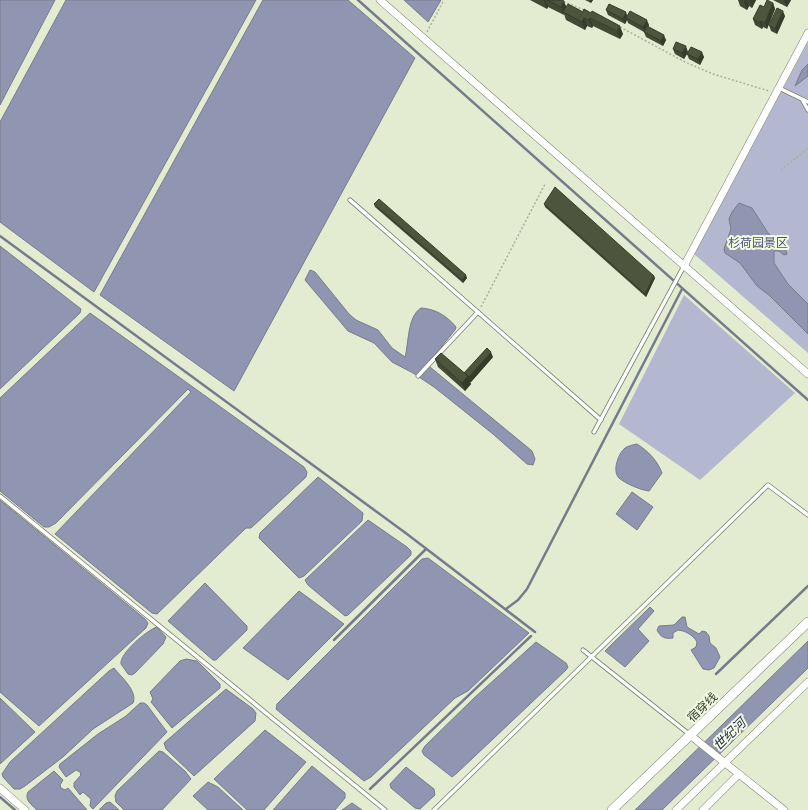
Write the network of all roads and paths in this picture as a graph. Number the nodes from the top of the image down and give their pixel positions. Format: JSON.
{"nodes":[{"id":1,"x":380,"y":0,"type":"edge"},
{"id":2,"x":444,"y":0,"type":"edge"},
{"id":3,"x":560,"y":0,"type":"edge"},
{"id":4,"x":586,"y":11,"type":"edge"},
{"id":5,"x":619,"y":27,"type":"edge"},
{"id":6,"x":808,"y":33,"type":"edge"},
{"id":7,"x":424,"y":38,"type":"junction"},
{"id":8,"x":777,"y":90,"type":"junction"},
{"id":9,"x":803,"y":100,"type":"junction"},
{"id":10,"x":808,"y":102,"type":"edge"},
{"id":11,"x":808,"y":110,"type":"edge"},
{"id":12,"x":808,"y":148,"type":"edge"},
{"id":13,"x":781,"y":170,"type":"dead end"},
{"id":14,"x":546,"y":184,"type":"dead end"},
{"id":15,"x":350,"y":200,"type":"dead end"},
{"id":16,"x":684,"y":266,"type":"junction"},
{"id":17,"x":478,"y":312,"type":"junction"},
{"id":18,"x":808,"y":374,"type":"edge"},
{"id":19,"x":418,"y":376,"type":"dead end"},
{"id":20,"x":601,"y":420,"type":"junction"},
{"id":21,"x":594,"y":432,"type":"dead end"},
{"id":22,"x":0,"y":496,"type":"edge"},
{"id":23,"x":808,"y":515,"type":"edge"},
{"id":24,"x":808,"y":622,"type":"edge"},
{"id":25,"x":583,"y":650,"type":"dead end"},
{"id":26,"x":592,"y":657,"type":"junction"},
{"id":27,"x":808,"y":682,"type":"edge"},
{"id":28,"x":690,"y":735,"type":"junction"},
{"id":29,"x":726,"y":762,"type":"junction"},
{"id":30,"x":739,"y":774,"type":"junction"},
{"id":31,"x":0,"y":788,"type":"edge"},
{"id":32,"x":25,"y":810,"type":"edge"},
{"id":33,"x":385,"y":810,"type":"edge"},
{"id":34,"x":434,"y":810,"type":"edge"},
{"id":35,"x":612,"y":810,"type":"edge"},
{"id":36,"x":676,"y":810,"type":"edge"},
{"id":37,"x":703,"y":810,"type":"edge"},
{"id":38,"x":784,"y":810,"type":"edge"}],
"edges":[{"from":1,"to":7,"type":"street"},
{"from":2,"to":7,"type":"path"},
{"from":3,"to":4,"type":"path"},
{"from":5,"to":8,"type":"path"},
{"from":6,"to":8,"type":"street"},
{"from":7,"to":16,"type":"street"},
{"from":8,"to":9,"type":"lane"},
{"from":8,"to":16,"type":"street"},
{"from":9,"to":10,"type":"lane"},
{"from":9,"to":11,"type":"lane"},
{"from":12,"to":13,"type":"path"},
{"from":14,"to":17,"type":"path"},
{"from":15,"to":17,"type":"lane"},
{"from":16,"to":18,"type":"street"},
{"from":16,"to":20,"type":"lane"},
{"from":17,"to":19,"type":"lane"},
{"from":17,"to":20,"type":"lane"},
{"from":20,"to":21,"type":"lane"},
{"from":22,"to":33,"type":"lane"},
{"from":23,"to":26,"type":"lane"},
{"from":24,"to":28,"type":"main road","name":"宿穿线"},
{"from":25,"to":26,"type":"lane"},
{"from":26,"to":28,"type":"lane"},
{"from":26,"to":34,"type":"lane"},
{"from":27,"to":29,"type":"street"},
{"from":28,"to":29,"type":"street"},
{"from":28,"to":35,"type":"main road","name":"宿穿线"},
{"from":29,"to":30,"type":"street"},
{"from":29,"to":36,"type":"street"},
{"from":30,"to":37,"type":"street"},
{"from":30,"to":38,"type":"street"},
{"from":31,"to":32,"type":"street"}]}
